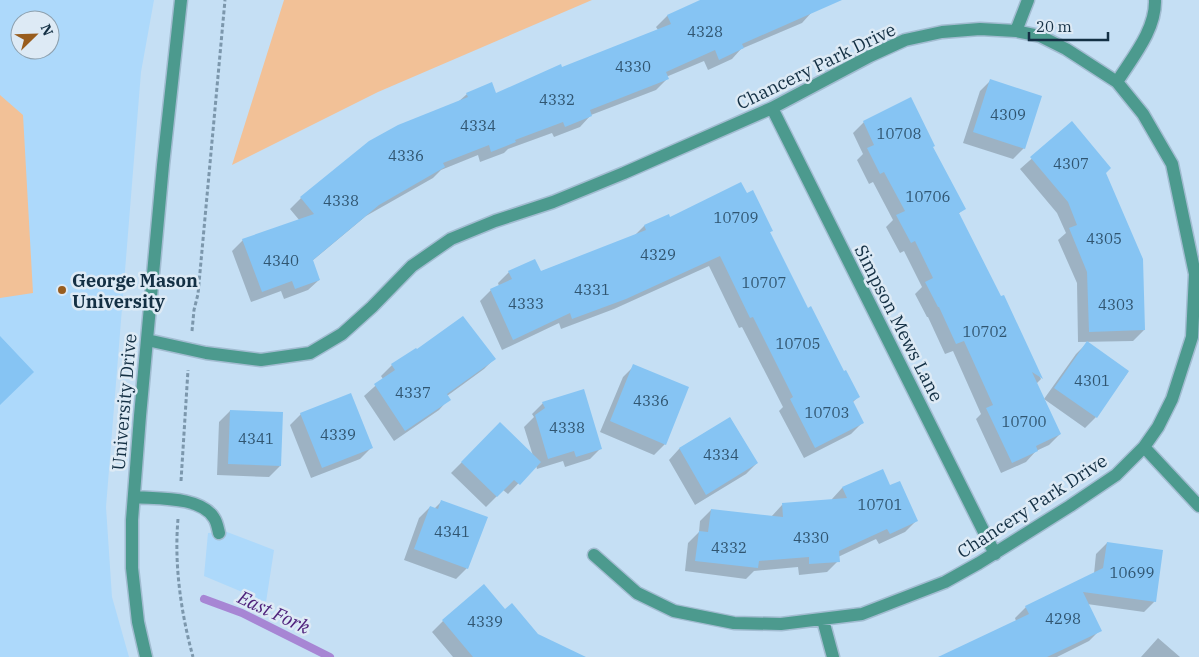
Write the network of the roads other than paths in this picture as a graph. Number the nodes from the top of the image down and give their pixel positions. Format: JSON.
{"nodes":[{"id":1,"x":181,"y":0,"type":"edge"},
{"id":2,"x":1028,"y":0,"type":"edge"},
{"id":3,"x":1155,"y":0,"type":"edge"},
{"id":4,"x":1016,"y":31,"type":"junction"},
{"id":5,"x":1117,"y":82,"type":"junction"},
{"id":6,"x":772,"y":108,"type":"junction"},
{"id":7,"x":147,"y":340,"type":"junction"},
{"id":8,"x":1144,"y":447,"type":"junction"},
{"id":9,"x":134,"y":497,"type":"junction"},
{"id":10,"x":1199,"y":506,"type":"edge"},
{"id":11,"x":219,"y":533,"type":"dead end"},
{"id":12,"x":995,"y":554,"type":"junction"},
{"id":13,"x":594,"y":555,"type":"dead end"},
{"id":14,"x":823,"y":620,"type":"junction"},
{"id":15,"x":146,"y":657,"type":"edge"},
{"id":16,"x":833,"y":657,"type":"edge"}],
"edges":[{"from":1,"to":7,"type":"street","name":"University Drive"},
{"from":2,"to":4,"type":"street"},
{"from":3,"to":5,"type":"street"},
{"from":4,"to":5,"type":"street","name":"Chancery Park Drive"},
{"from":4,"to":6,"type":"street","name":"Chancery Park Drive"},
{"from":5,"to":8,"type":"street","name":"Chancery Park Drive"},
{"from":6,"to":7,"type":"street","name":"Chancery Park Drive"},
{"from":6,"to":12,"type":"street","name":"Simpson Mews Lane"},
{"from":7,"to":9,"type":"street","name":"University Drive"},
{"from":8,"to":10,"type":"street"},
{"from":8,"to":12,"type":"street","name":"Chancery Park Drive"},
{"from":9,"to":11,"type":"street"},
{"from":9,"to":15,"type":"street","name":"University Drive"},
{"from":12,"to":14,"type":"street","name":"Chancery Park Drive"},
{"from":13,"to":14,"type":"street","name":"Chancery Park Drive"},
{"from":14,"to":16,"type":"street"}]}
